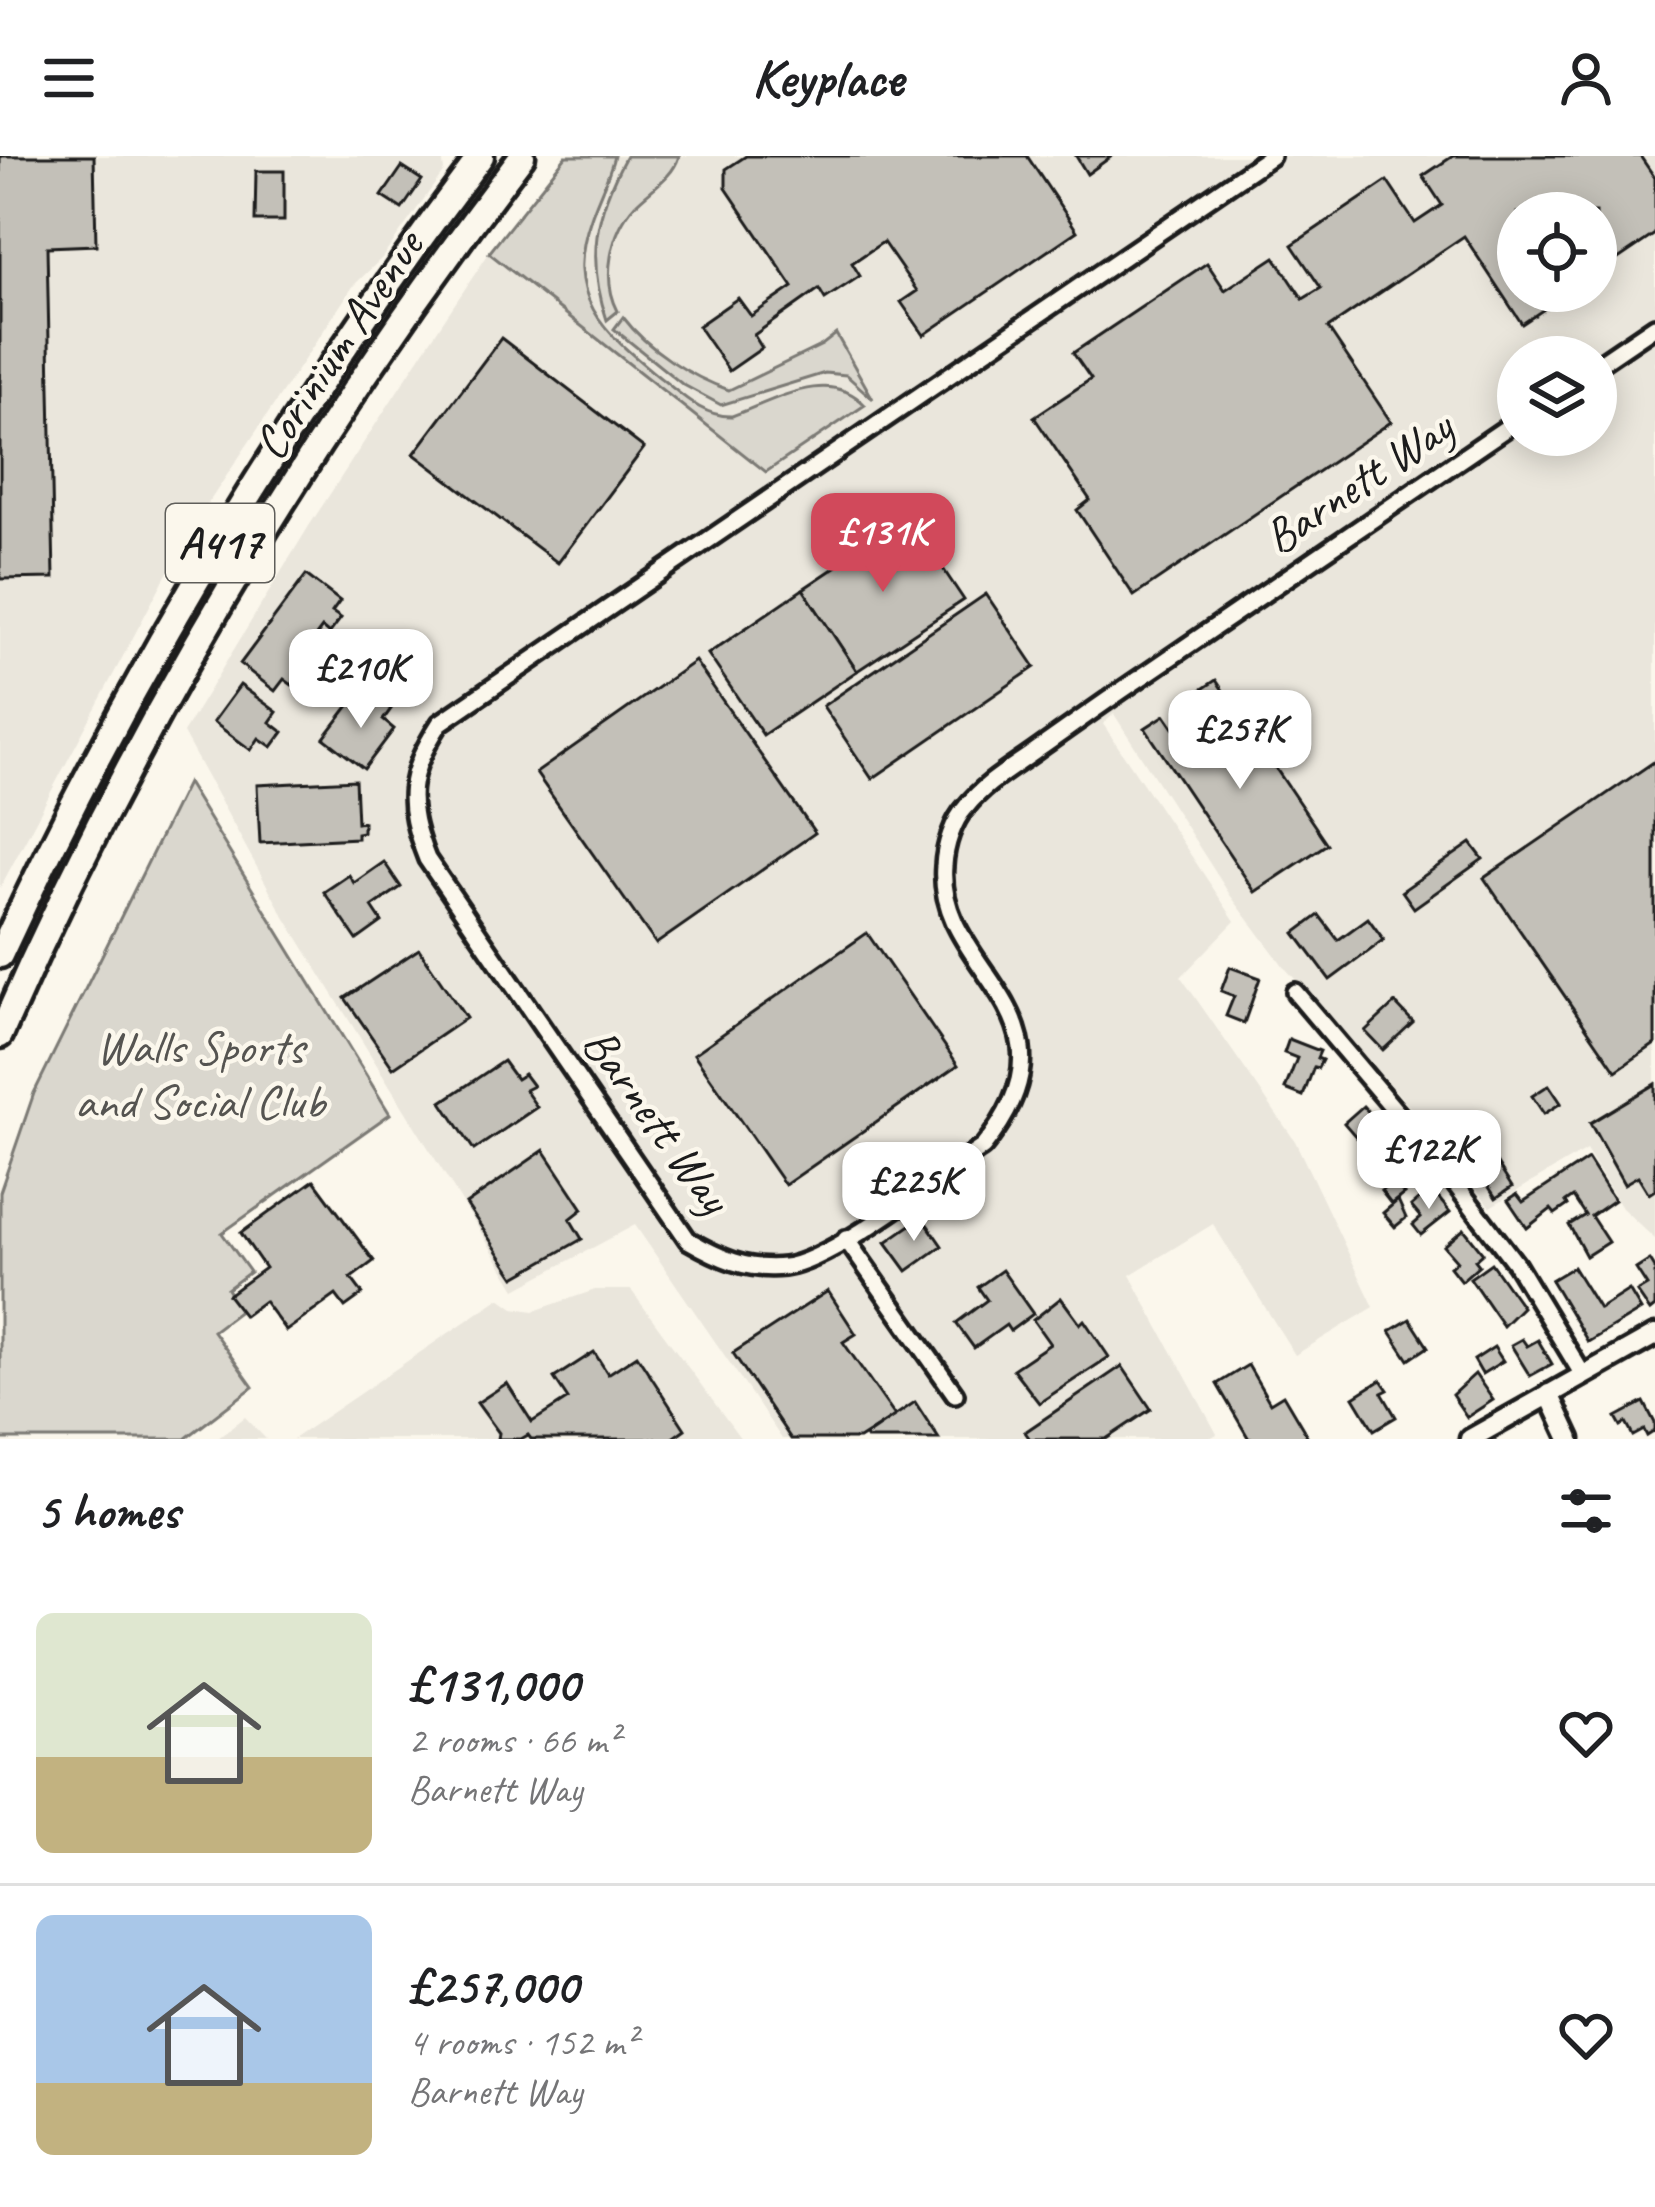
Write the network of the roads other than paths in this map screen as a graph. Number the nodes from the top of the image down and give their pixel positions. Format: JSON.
{"nodes":[{"id":1,"x":481,"y":156,"type":"edge"},
{"id":2,"x":522,"y":156,"type":"edge"},
{"id":3,"x":1271,"y":156,"type":"edge"},
{"id":4,"x":1655,"y":326,"type":"edge"},
{"id":5,"x":1617,"y":352,"type":"edge"},
{"id":6,"x":1497,"y":434,"type":"edge"},
{"id":7,"x":0,"y":955,"type":"edge"},
{"id":8,"x":1295,"y":992,"type":"dead end"},
{"id":9,"x":1289,"y":1012,"type":"dead end"},
{"id":10,"x":1313,"y":1015,"type":"junction"},
{"id":11,"x":0,"y":1035,"type":"edge"},
{"id":12,"x":846,"y":1240,"type":"junction"},
{"id":13,"x":1655,"y":1335,"type":"edge"},
{"id":14,"x":1582,"y":1376,"type":"junction"},
{"id":15,"x":955,"y":1394,"type":"dead end"},
{"id":16,"x":1549,"y":1394,"type":"junction"},
{"id":17,"x":1470,"y":1439,"type":"edge"},
{"id":18,"x":1570,"y":1439,"type":"edge"}],
"edges":[{"from":1,"to":7,"type":"highway","name":"Corinium Avenue","number":"A417"},
{"from":2,"to":11,"type":"highway","name":"Corinium Avenue","number":"A417"},
{"from":3,"to":12,"type":"street","name":"Barnett Way"},
{"from":4,"to":5,"type":"street"},
{"from":6,"to":12,"type":"street","name":"Barnett Way"},
{"from":8,"to":10,"type":"street"},
{"from":9,"to":10,"type":"street"},
{"from":10,"to":14,"type":"street"},
{"from":12,"to":15,"type":"street"},
{"from":13,"to":14,"type":"street"},
{"from":14,"to":16,"type":"street"},
{"from":16,"to":17,"type":"street"},
{"from":16,"to":18,"type":"street"}]}
